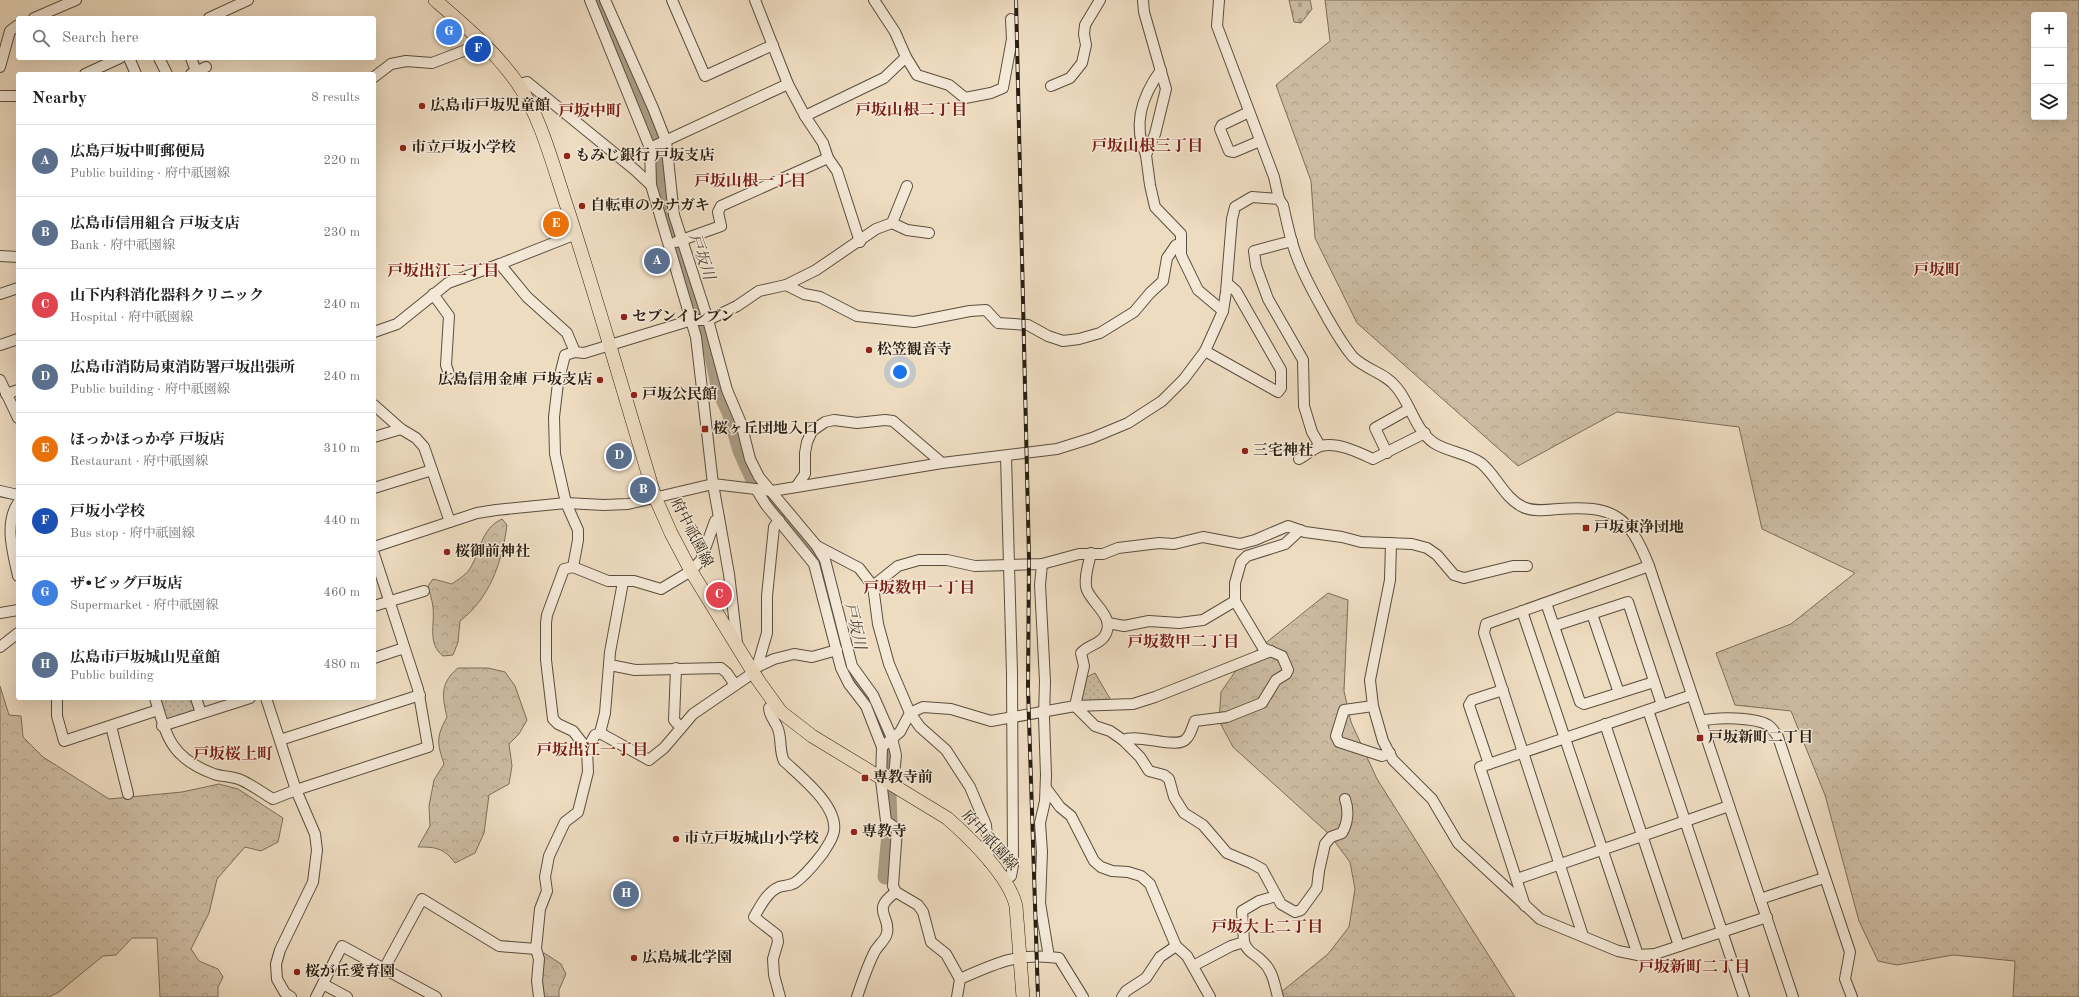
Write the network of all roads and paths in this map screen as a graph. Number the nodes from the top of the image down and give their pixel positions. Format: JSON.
{"nodes":[{"id":1,"x":76,"y":0,"type":"edge"},
{"id":2,"x":248,"y":0,"type":"edge"},
{"id":3,"x":435,"y":0,"type":"edge"},
{"id":4,"x":447,"y":0,"type":"edge"},
{"id":5,"x":590,"y":0,"type":"edge"},
{"id":6,"x":605,"y":0,"type":"edge"},
{"id":7,"x":672,"y":0,"type":"edge"},
{"id":8,"x":755,"y":0,"type":"edge"},
{"id":9,"x":874,"y":0,"type":"edge"},
{"id":10,"x":1100,"y":0,"type":"edge"},
{"id":11,"x":1143,"y":0,"type":"edge"},
{"id":12,"x":1219,"y":0,"type":"edge"},
{"id":13,"x":39,"y":16,"type":"edge"},
{"id":14,"x":213,"y":16,"type":"edge"},
{"id":15,"x":455,"y":17,"type":"junction"},
{"id":16,"x":1011,"y":19,"type":"dead end"},
{"id":17,"x":16,"y":26,"type":"edge"},
{"id":18,"x":478,"y":39,"type":"junction"},
{"id":19,"x":773,"y":45,"type":"junction"},
{"id":20,"x":906,"y":57,"type":"junction"},
{"id":21,"x":117,"y":60,"type":"edge"},
{"id":22,"x":130,"y":60,"type":"edge"},
{"id":23,"x":161,"y":60,"type":"edge"},
{"id":24,"x":191,"y":60,"type":"edge"},
{"id":25,"x":0,"y":67,"type":"edge"},
{"id":26,"x":206,"y":67,"type":"dead end"},
{"id":27,"x":103,"y":70,"type":"edge"},
{"id":28,"x":1161,"y":70,"type":"junction"},
{"id":29,"x":135,"y":72,"type":"edge"},
{"id":30,"x":166,"y":72,"type":"edge"},
{"id":31,"x":194,"y":72,"type":"edge"},
{"id":32,"x":196,"y":72,"type":"edge"},
{"id":33,"x":376,"y":75,"type":"edge"},
{"id":34,"x":519,"y":84,"type":"junction"},
{"id":35,"x":788,"y":84,"type":"junction"},
{"id":36,"x":1051,"y":86,"type":"dead end"},
{"id":37,"x":0,"y":96,"type":"edge"},
{"id":38,"x":16,"y":96,"type":"edge"},
{"id":39,"x":1249,"y":112,"type":"junction"},
{"id":40,"x":804,"y":116,"type":"junction"},
{"id":41,"x":1260,"y":141,"type":"junction"},
{"id":42,"x":658,"y":145,"type":"junction"},
{"id":43,"x":1146,"y":155,"type":"junction"},
{"id":44,"x":828,"y":158,"type":"junction"},
{"id":45,"x":651,"y":185,"type":"junction"},
{"id":46,"x":907,"y":186,"type":"dead end"},
{"id":47,"x":1279,"y":199,"type":"junction"},
{"id":48,"x":892,"y":223,"type":"junction"},
{"id":49,"x":929,"y":233,"type":"dead end"},
{"id":50,"x":576,"y":234,"type":"junction"},
{"id":51,"x":1292,"y":241,"type":"junction"},
{"id":52,"x":675,"y":242,"type":"junction"},
{"id":53,"x":860,"y":242,"type":"junction"},
{"id":54,"x":1181,"y":245,"type":"junction"},
{"id":55,"x":0,"y":256,"type":"edge"},
{"id":56,"x":16,"y":257,"type":"edge"},
{"id":57,"x":500,"y":264,"type":"junction"},
{"id":58,"x":1227,"y":283,"type":"junction"},
{"id":59,"x":786,"y":285,"type":"junction"},
{"id":60,"x":16,"y":289,"type":"edge"},
{"id":61,"x":0,"y":294,"type":"edge"},
{"id":62,"x":434,"y":294,"type":"junction"},
{"id":63,"x":1223,"y":311,"type":"junction"},
{"id":64,"x":701,"y":320,"type":"junction"},
{"id":65,"x":376,"y":331,"type":"edge"},
{"id":66,"x":16,"y":340,"type":"edge"},
{"id":67,"x":0,"y":345,"type":"edge"},
{"id":68,"x":609,"y":345,"type":"junction"},
{"id":69,"x":1205,"y":351,"type":"junction"},
{"id":70,"x":574,"y":352,"type":"junction"},
{"id":71,"x":449,"y":374,"type":"dead end"},
{"id":72,"x":0,"y":380,"type":"edge"},
{"id":73,"x":16,"y":391,"type":"edge"},
{"id":74,"x":6,"y":394,"type":"junction"},
{"id":75,"x":376,"y":407,"type":"edge"},
{"id":76,"x":1409,"y":409,"type":"junction"},
{"id":77,"x":16,"y":414,"type":"edge"},
{"id":78,"x":401,"y":429,"type":"junction"},
{"id":79,"x":1425,"y":433,"type":"junction"},
{"id":80,"x":376,"y":436,"type":"edge"},
{"id":81,"x":1320,"y":446,"type":"junction"},
{"id":82,"x":1386,"y":452,"type":"junction"},
{"id":83,"x":1006,"y":456,"type":"junction"},
{"id":84,"x":1299,"y":459,"type":"dead end"},
{"id":85,"x":942,"y":463,"type":"junction"},
{"id":86,"x":432,"y":470,"type":"junction"},
{"id":87,"x":713,"y":484,"type":"junction"},
{"id":88,"x":376,"y":487,"type":"edge"},
{"id":89,"x":796,"y":488,"type":"junction"},
{"id":90,"x":756,"y":489,"type":"junction"},
{"id":91,"x":0,"y":491,"type":"edge"},
{"id":92,"x":772,"y":491,"type":"junction"},
{"id":93,"x":16,"y":495,"type":"edge"},
{"id":94,"x":655,"y":497,"type":"junction"},
{"id":95,"x":566,"y":502,"type":"junction"},
{"id":96,"x":16,"y":506,"type":"edge"},
{"id":97,"x":719,"y":518,"type":"junction"},
{"id":98,"x":779,"y":520,"type":"junction"},
{"id":99,"x":450,"y":522,"type":"junction"},
{"id":100,"x":1300,"y":530,"type":"junction"},
{"id":101,"x":1391,"y":543,"type":"junction"},
{"id":102,"x":816,"y":545,"type":"junction"},
{"id":103,"x":376,"y":546,"type":"edge"},
{"id":104,"x":1091,"y":552,"type":"junction"},
{"id":105,"x":376,"y":560,"type":"edge"},
{"id":106,"x":16,"y":564,"type":"edge"},
{"id":107,"x":1042,"y":564,"type":"junction"},
{"id":108,"x":1008,"y":565,"type":"junction"},
{"id":109,"x":1527,"y":566,"type":"dead end"},
{"id":110,"x":1650,"y":566,"type":"junction"},
{"id":111,"x":573,"y":567,"type":"junction"},
{"id":112,"x":691,"y":571,"type":"junction"},
{"id":113,"x":623,"y":582,"type":"junction"},
{"id":114,"x":873,"y":586,"type":"junction"},
{"id":115,"x":424,"y":591,"type":"dead end"},
{"id":116,"x":732,"y":600,"type":"junction"},
{"id":117,"x":1235,"y":601,"type":"junction"},
{"id":118,"x":390,"y":602,"type":"junction"},
{"id":119,"x":1546,"y":603,"type":"junction"},
{"id":120,"x":376,"y":606,"type":"edge"},
{"id":121,"x":16,"y":610,"type":"edge"},
{"id":122,"x":715,"y":611,"type":"junction"},
{"id":123,"x":1522,"y":611,"type":"junction"},
{"id":124,"x":0,"y":613,"type":"edge"},
{"id":125,"x":1592,"y":614,"type":"junction"},
{"id":126,"x":1108,"y":623,"type":"junction"},
{"id":127,"x":1554,"y":626,"type":"junction"},
{"id":128,"x":16,"y":635,"type":"edge"},
{"id":129,"x":738,"y":646,"type":"junction"},
{"id":130,"x":0,"y":647,"type":"edge"},
{"id":131,"x":404,"y":648,"type":"junction"},
{"id":132,"x":837,"y":650,"type":"junction"},
{"id":133,"x":1271,"y":651,"type":"junction"},
{"id":134,"x":376,"y":657,"type":"edge"},
{"id":135,"x":610,"y":665,"type":"junction"},
{"id":136,"x":676,"y":668,"type":"junction"},
{"id":137,"x":754,"y":670,"type":"junction"},
{"id":138,"x":1654,"y":682,"type":"junction"},
{"id":139,"x":735,"y":685,"type":"junction"},
{"id":140,"x":1503,"y":690,"type":"junction"},
{"id":141,"x":1619,"y":693,"type":"junction"},
{"id":142,"x":420,"y":695,"type":"junction"},
{"id":143,"x":1692,"y":695,"type":"junction"},
{"id":144,"x":57,"y":700,"type":"edge"},
{"id":145,"x":156,"y":700,"type":"edge"},
{"id":146,"x":197,"y":700,"type":"edge"},
{"id":147,"x":243,"y":700,"type":"edge"},
{"id":148,"x":267,"y":700,"type":"edge"},
{"id":149,"x":774,"y":704,"type":"junction"},
{"id":150,"x":1662,"y":705,"type":"junction"},
{"id":151,"x":1075,"y":706,"type":"junction"},
{"id":152,"x":1373,"y":706,"type":"junction"},
{"id":153,"x":158,"y":710,"type":"junction"},
{"id":154,"x":1648,"y":710,"type":"junction"},
{"id":155,"x":1046,"y":712,"type":"junction"},
{"id":156,"x":201,"y":713,"type":"junction"},
{"id":157,"x":910,"y":713,"type":"junction"},
{"id":158,"x":1012,"y":718,"type":"junction"},
{"id":159,"x":1701,"y":721,"type":"junction"},
{"id":160,"x":1605,"y":724,"type":"junction"},
{"id":161,"x":111,"y":726,"type":"junction"},
{"id":162,"x":162,"y":726,"type":"junction"},
{"id":163,"x":681,"y":728,"type":"junction"},
{"id":164,"x":600,"y":733,"type":"junction"},
{"id":165,"x":892,"y":738,"type":"junction"},
{"id":166,"x":1564,"y":738,"type":"junction"},
{"id":167,"x":280,"y":740,"type":"junction"},
{"id":168,"x":1123,"y":740,"type":"junction"},
{"id":169,"x":882,"y":747,"type":"junction"},
{"id":170,"x":587,"y":749,"type":"junction"},
{"id":171,"x":1523,"y":752,"type":"junction"},
{"id":172,"x":1390,"y":753,"type":"junction"},
{"id":173,"x":1489,"y":764,"type":"junction"},
{"id":174,"x":881,"y":780,"type":"junction"},
{"id":175,"x":893,"y":786,"type":"junction"},
{"id":176,"x":1046,"y":788,"type":"junction"},
{"id":177,"x":296,"y":790,"type":"junction"},
{"id":178,"x":128,"y":794,"type":"dead end"},
{"id":179,"x":1345,"y":799,"type":"dead end"},
{"id":180,"x":1729,"y":806,"type":"junction"},
{"id":181,"x":1685,"y":822,"type":"junction"},
{"id":182,"x":1643,"y":836,"type":"junction"},
{"id":183,"x":1601,"y":850,"type":"junction"},
{"id":184,"x":989,"y":862,"type":"junction"},
{"id":185,"x":1559,"y":864,"type":"junction"},
{"id":186,"x":1824,"y":878,"type":"junction"},
{"id":187,"x":1517,"y":879,"type":"junction"},
{"id":188,"x":1004,"y":881,"type":"junction"},
{"id":189,"x":896,"y":892,"type":"junction"},
{"id":190,"x":1276,"y":896,"type":"junction"},
{"id":191,"x":1760,"y":899,"type":"junction"},
{"id":192,"x":1525,"y":906,"type":"junction"},
{"id":193,"x":1767,"y":917,"type":"junction"},
{"id":194,"x":1722,"y":932,"type":"junction"},
{"id":195,"x":1583,"y":936,"type":"junction"},
{"id":196,"x":1244,"y":942,"type":"junction"},
{"id":197,"x":1176,"y":946,"type":"junction"},
{"id":198,"x":1679,"y":946,"type":"junction"},
{"id":199,"x":536,"y":949,"type":"junction"},
{"id":200,"x":1638,"y":955,"type":"junction"},
{"id":201,"x":1021,"y":956,"type":"junction"},
{"id":202,"x":1049,"y":957,"type":"junction"},
{"id":203,"x":1193,"y":966,"type":"junction"},
{"id":204,"x":384,"y":969,"type":"junction"},
{"id":205,"x":960,"y":979,"type":"junction"},
{"id":206,"x":323,"y":984,"type":"junction"},
{"id":207,"x":291,"y":997,"type":"edge"},
{"id":208,"x":316,"y":997,"type":"edge"},
{"id":209,"x":347,"y":997,"type":"edge"},
{"id":210,"x":436,"y":997,"type":"edge"},
{"id":211,"x":539,"y":997,"type":"edge"},
{"id":212,"x":780,"y":997,"type":"edge"},
{"id":213,"x":857,"y":997,"type":"edge"},
{"id":214,"x":957,"y":997,"type":"edge"},
{"id":215,"x":1023,"y":997,"type":"edge"},
{"id":216,"x":1083,"y":997,"type":"edge"},
{"id":217,"x":1122,"y":997,"type":"edge"},
{"id":218,"x":1210,"y":997,"type":"edge"},
{"id":219,"x":1278,"y":997,"type":"edge"},
{"id":220,"x":1744,"y":997,"type":"edge"},
{"id":221,"x":1793,"y":997,"type":"edge"},
{"id":222,"x":1852,"y":997,"type":"edge"}],
"edges":[{"from":1,"to":13,"type":"street"},
{"from":2,"to":14,"type":"street"},
{"from":3,"to":15,"type":"main road","name":"府中祇園線"},
{"from":4,"to":15,"type":"street"},
{"from":5,"to":42,"type":"street"},
{"from":6,"to":42,"type":"street"},
{"from":7,"to":19,"type":"street"},
{"from":8,"to":19,"type":"street"},
{"from":9,"to":20,"type":"street"},
{"from":10,"to":36,"type":"street"},
{"from":11,"to":28,"type":"street"},
{"from":12,"to":39,"type":"street"},
{"from":15,"to":18,"type":"main road","name":"府中祇園線"},
{"from":16,"to":20,"type":"street"},
{"from":17,"to":25,"type":"street"},
{"from":18,"to":33,"type":"street"},
{"from":18,"to":34,"type":"main road","name":"府中祇園線"},
{"from":19,"to":35,"type":"street"},
{"from":20,"to":40,"type":"street"},
{"from":21,"to":27,"type":"street"},
{"from":22,"to":29,"type":"street"},
{"from":23,"to":30,"type":"street"},
{"from":24,"to":31,"type":"street"},
{"from":26,"to":32,"type":"street"},
{"from":28,"to":43,"type":"street"},
{"from":28,"to":43,"type":"street"},
{"from":34,"to":45,"type":"street"},
{"from":34,"to":50,"type":"main road","name":"府中祇園線"},
{"from":35,"to":40,"type":"street"},
{"from":35,"to":42,"type":"street"},
{"from":37,"to":38,"type":"street"},
{"from":39,"to":41,"type":"street"},
{"from":39,"to":41,"type":"street"},
{"from":40,"to":44,"type":"street"},
{"from":41,"to":47,"type":"street"},
{"from":42,"to":45,"type":"street"},
{"from":42,"to":52,"type":"street"},
{"from":43,"to":54,"type":"street"},
{"from":44,"to":52,"type":"street"},
{"from":44,"to":53,"type":"street"},
{"from":45,"to":52,"type":"street"},
{"from":46,"to":48,"type":"street"},
{"from":47,"to":51,"type":"street"},
{"from":47,"to":58,"type":"street"},
{"from":48,"to":49,"type":"street"},
{"from":48,"to":53,"type":"street"},
{"from":50,"to":57,"type":"street"},
{"from":50,"to":68,"type":"main road","name":"府中祇園線"},
{"from":51,"to":76,"type":"street"},
{"from":51,"to":81,"type":"street"},
{"from":52,"to":64,"type":"street"},
{"from":52,"to":64,"type":"street"},
{"from":53,"to":59,"type":"street"},
{"from":54,"to":59,"type":"street"},
{"from":54,"to":63,"type":"street"},
{"from":55,"to":56,"type":"street"},
{"from":57,"to":62,"type":"street"},
{"from":57,"to":70,"type":"street"},
{"from":58,"to":63,"type":"street"},
{"from":58,"to":69,"type":"street"},
{"from":59,"to":64,"type":"street"},
{"from":60,"to":61,"type":"street"},
{"from":62,"to":65,"type":"street"},
{"from":62,"to":71,"type":"street"},
{"from":63,"to":69,"type":"street"},
{"from":64,"to":68,"type":"street"},
{"from":64,"to":87,"type":"street"},
{"from":64,"to":92,"type":"street"},
{"from":66,"to":67,"type":"street"},
{"from":68,"to":70,"type":"street"},
{"from":68,"to":94,"type":"main road","name":"府中祇園線"},
{"from":69,"to":83,"type":"street"},
{"from":70,"to":95,"type":"street"},
{"from":72,"to":74,"type":"street"},
{"from":73,"to":74,"type":"street"},
{"from":74,"to":77,"type":"street"},
{"from":75,"to":78,"type":"street"},
{"from":76,"to":79,"type":"street"},
{"from":76,"to":82,"type":"street"},
{"from":78,"to":80,"type":"street"},
{"from":78,"to":86,"type":"street"},
{"from":79,"to":82,"type":"street"},
{"from":79,"to":110,"type":"street"},
{"from":81,"to":82,"type":"street"},
{"from":81,"to":84,"type":"street"},
{"from":83,"to":85,"type":"street"},
{"from":83,"to":108,"type":"street"},
{"from":85,"to":89,"type":"street"},
{"from":85,"to":89,"type":"street"},
{"from":86,"to":88,"type":"street"},
{"from":86,"to":99,"type":"street"},
{"from":87,"to":90,"type":"street"},
{"from":87,"to":94,"type":"street"},
{"from":87,"to":97,"type":"street"},
{"from":89,"to":92,"type":"street"},
{"from":90,"to":92,"type":"street"},
{"from":90,"to":98,"type":"street"},
{"from":91,"to":93,"type":"street"},
{"from":92,"to":102,"type":"street"},
{"from":94,"to":95,"type":"street"},
{"from":94,"to":112,"type":"main road","name":"府中祇園線"},
{"from":95,"to":99,"type":"street"},
{"from":95,"to":111,"type":"street"},
{"from":96,"to":106,"type":"street"},
{"from":97,"to":112,"type":"street"},
{"from":97,"to":116,"type":"street"},
{"from":98,"to":132,"type":"street"},
{"from":98,"to":137,"type":"street"},
{"from":99,"to":103,"type":"street"},
{"from":100,"to":101,"type":"street"},
{"from":100,"to":104,"type":"street"},
{"from":100,"to":117,"type":"street"},
{"from":101,"to":109,"type":"street"},
{"from":101,"to":152,"type":"street"},
{"from":102,"to":114,"type":"street"},
{"from":102,"to":165,"type":"street"},
{"from":104,"to":107,"type":"street"},
{"from":104,"to":126,"type":"street"},
{"from":105,"to":118,"type":"street"},
{"from":107,"to":108,"type":"street"},
{"from":107,"to":155,"type":"street"},
{"from":108,"to":114,"type":"street"},
{"from":108,"to":158,"type":"street"},
{"from":110,"to":119,"type":"street"},
{"from":110,"to":143,"type":"street"},
{"from":111,"to":113,"type":"street"},
{"from":111,"to":170,"type":"street"},
{"from":112,"to":113,"type":"street"},
{"from":112,"to":122,"type":"main road","name":"府中祇園線"},
{"from":113,"to":135,"type":"street"},
{"from":114,"to":157,"type":"street"},
{"from":115,"to":118,"type":"street"},
{"from":116,"to":122,"type":"street"},
{"from":116,"to":129,"type":"street"},
{"from":117,"to":126,"type":"street"},
{"from":117,"to":133,"type":"street"},
{"from":118,"to":120,"type":"street"},
{"from":118,"to":131,"type":"street"},
{"from":119,"to":123,"type":"street"},
{"from":119,"to":127,"type":"street"},
{"from":121,"to":124,"type":"street"},
{"from":122,"to":129,"type":"main road","name":"府中祇園線"},
{"from":123,"to":140,"type":"street"},
{"from":123,"to":166,"type":"street"},
{"from":125,"to":127,"type":"street"},
{"from":125,"to":138,"type":"street"},
{"from":125,"to":141,"type":"street"},
{"from":126,"to":151,"type":"street"},
{"from":127,"to":141,"type":"street"},
{"from":128,"to":130,"type":"street"},
{"from":129,"to":137,"type":"main road","name":"府中祇園線"},
{"from":131,"to":134,"type":"street"},
{"from":131,"to":142,"type":"street"},
{"from":132,"to":137,"type":"street"},
{"from":132,"to":169,"type":"street"},
{"from":133,"to":151,"type":"street"},
{"from":133,"to":168,"type":"street"},
{"from":135,"to":136,"type":"street"},
{"from":135,"to":164,"type":"street"},
{"from":136,"to":139,"type":"street"},
{"from":136,"to":163,"type":"street"},
{"from":137,"to":139,"type":"street"},
{"from":137,"to":149,"type":"main road","name":"府中祇園線"},
{"from":138,"to":141,"type":"street"},
{"from":138,"to":150,"type":"street"},
{"from":139,"to":163,"type":"street"},
{"from":140,"to":171,"type":"street"},
{"from":140,"to":173,"type":"street"},
{"from":142,"to":167,"type":"street"},
{"from":142,"to":177,"type":"street"},
{"from":143,"to":150,"type":"street"},
{"from":143,"to":159,"type":"street"},
{"from":144,"to":161,"type":"street"},
{"from":145,"to":153,"type":"street"},
{"from":146,"to":156,"type":"street"},
{"from":147,"to":156,"type":"street"},
{"from":148,"to":167,"type":"street"},
{"from":149,"to":174,"type":"main road","name":"府中祇園線"},
{"from":149,"to":212,"type":"street"},
{"from":150,"to":154,"type":"street"},
{"from":151,"to":155,"type":"street"},
{"from":151,"to":168,"type":"street"},
{"from":152,"to":172,"type":"street"},
{"from":152,"to":172,"type":"street"},
{"from":153,"to":161,"type":"street"},
{"from":153,"to":162,"type":"street"},
{"from":154,"to":160,"type":"street"},
{"from":154,"to":181,"type":"street"},
{"from":155,"to":158,"type":"street"},
{"from":155,"to":176,"type":"street"},
{"from":156,"to":162,"type":"street"},
{"from":157,"to":158,"type":"street"},
{"from":157,"to":165,"type":"street"},
{"from":157,"to":184,"type":"street"},
{"from":158,"to":188,"type":"street"},
{"from":159,"to":180,"type":"street"},
{"from":159,"to":186,"type":"street"},
{"from":160,"to":166,"type":"street"},
{"from":160,"to":182,"type":"street"},
{"from":161,"to":178,"type":"street"},
{"from":162,"to":177,"type":"street"},
{"from":163,"to":164,"type":"street"},
{"from":164,"to":170,"type":"street"},
{"from":165,"to":169,"type":"street"},
{"from":165,"to":175,"type":"street"},
{"from":166,"to":171,"type":"street"},
{"from":166,"to":183,"type":"street"},
{"from":167,"to":177,"type":"street"},
{"from":168,"to":190,"type":"street"},
{"from":169,"to":174,"type":"street"},
{"from":170,"to":199,"type":"street"},
{"from":171,"to":173,"type":"street"},
{"from":171,"to":185,"type":"street"},
{"from":172,"to":192,"type":"street"},
{"from":173,"to":187,"type":"street"},
{"from":174,"to":175,"type":"main road","name":"府中祇園線"},
{"from":174,"to":189,"type":"street"},
{"from":175,"to":184,"type":"main road","name":"府中祇園線"},
{"from":176,"to":197,"type":"street"},
{"from":176,"to":202,"type":"street"},
{"from":177,"to":207,"type":"street"},
{"from":179,"to":190,"type":"street"},
{"from":180,"to":181,"type":"street"},
{"from":180,"to":191,"type":"street"},
{"from":181,"to":182,"type":"street"},
{"from":181,"to":194,"type":"street"},
{"from":182,"to":183,"type":"street"},
{"from":182,"to":198,"type":"street"},
{"from":183,"to":185,"type":"street"},
{"from":183,"to":200,"type":"street"},
{"from":184,"to":188,"type":"main road","name":"府中祇園線"},
{"from":185,"to":187,"type":"street"},
{"from":185,"to":195,"type":"street"},
{"from":186,"to":191,"type":"street"},
{"from":186,"to":222,"type":"street"},
{"from":187,"to":192,"type":"street"},
{"from":188,"to":201,"type":"main road","name":"府中祇園線"},
{"from":189,"to":205,"type":"street"},
{"from":189,"to":213,"type":"street"},
{"from":190,"to":196,"type":"street"},
{"from":191,"to":193,"type":"street"},
{"from":192,"to":195,"type":"street"},
{"from":193,"to":194,"type":"street"},
{"from":193,"to":221,"type":"street"},
{"from":194,"to":198,"type":"street"},
{"from":194,"to":220,"type":"street"},
{"from":195,"to":200,"type":"street"},
{"from":196,"to":203,"type":"street"},
{"from":196,"to":219,"type":"street"},
{"from":197,"to":203,"type":"street"},
{"from":197,"to":217,"type":"street"},
{"from":198,"to":200,"type":"street"},
{"from":199,"to":204,"type":"street"},
{"from":199,"to":211,"type":"street"},
{"from":201,"to":202,"type":"street"},
{"from":201,"to":205,"type":"street"},
{"from":201,"to":215,"type":"main road","name":"府中祇園線"},
{"from":202,"to":216,"type":"street"},
{"from":203,"to":218,"type":"street"},
{"from":204,"to":206,"type":"street"},
{"from":204,"to":210,"type":"street"},
{"from":205,"to":214,"type":"street"},
{"from":206,"to":208,"type":"street"},
{"from":206,"to":209,"type":"street"}]}
